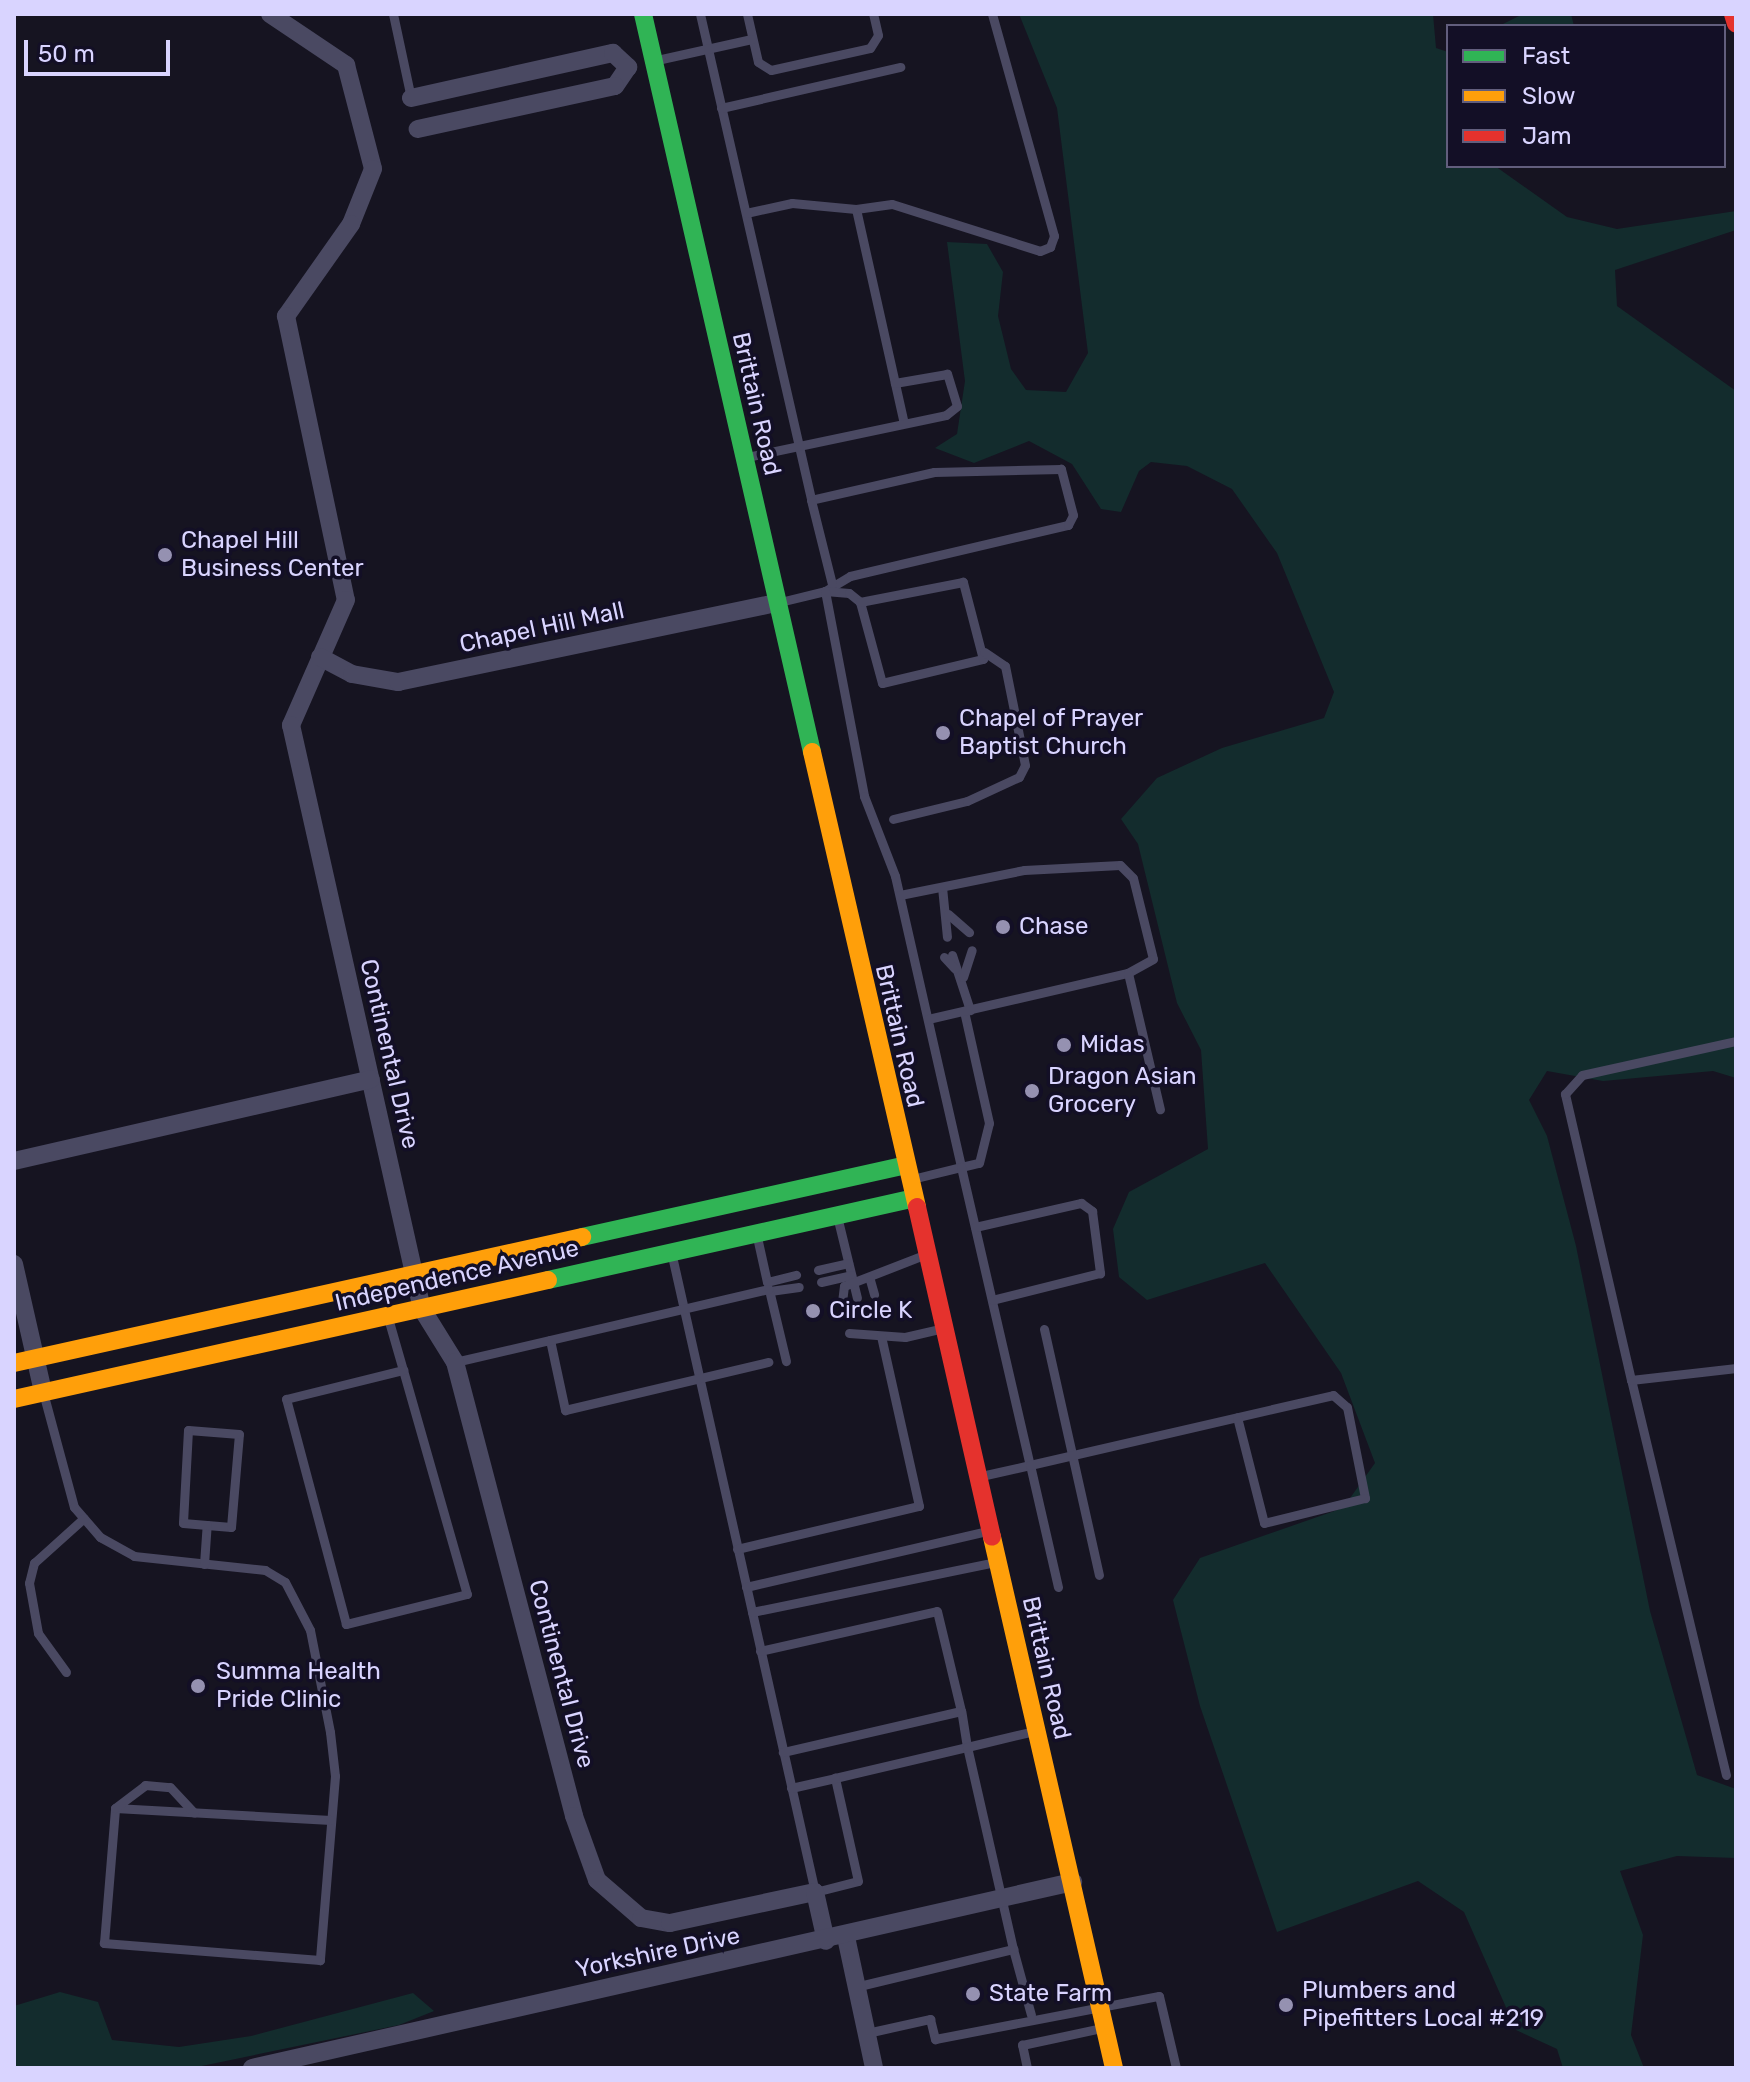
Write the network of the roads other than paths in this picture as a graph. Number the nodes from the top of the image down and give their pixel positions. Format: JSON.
{"nodes":[{"id":1,"x":270,"y":14,"type":"edge"},
{"id":2,"x":393,"y":14,"type":"edge"},
{"id":3,"x":643,"y":14,"type":"edge"},
{"id":4,"x":700,"y":14,"type":"edge"},
{"id":5,"x":747,"y":14,"type":"edge"},
{"id":6,"x":873,"y":14,"type":"edge"},
{"id":7,"x":992,"y":14,"type":"edge"},
{"id":8,"x":1733,"y":14,"type":"edge"},
{"id":9,"x":1736,"y":24,"type":"edge"},
{"id":10,"x":752,"y":39,"type":"junction"},
{"id":11,"x":708,"y":49,"type":"junction"},
{"id":12,"x":653,"y":61,"type":"junction"},
{"id":13,"x":628,"y":67,"type":"junction"},
{"id":14,"x":900,"y":67,"type":"dead end"},
{"id":15,"x":411,"y":98,"type":"joint"},
{"id":16,"x":721,"y":108,"type":"junction"},
{"id":17,"x":418,"y":129,"type":"dead end"},
{"id":18,"x":856,"y":209,"type":"junction"},
{"id":19,"x":746,"y":213,"type":"junction"},
{"id":20,"x":895,"y":383,"type":"junction"},
{"id":21,"x":904,"y":423,"type":"junction"},
{"id":22,"x":798,"y":445,"type":"junction"},
{"id":23,"x":744,"y":458,"type":"junction"},
{"id":24,"x":811,"y":500,"type":"junction"},
{"id":25,"x":828,"y":588,"type":"junction"},
{"id":26,"x":860,"y":602,"type":"junction"},
{"id":27,"x":776,"y":603,"type":"junction"},
{"id":28,"x":984,"y":652,"type":"junction"},
{"id":29,"x":320,"y":657,"type":"junction"},
{"id":30,"x":893,"y":819,"type":"dead end"},
{"id":31,"x":942,"y":887,"type":"junction"},
{"id":32,"x":900,"y":895,"type":"junction"},
{"id":33,"x":948,"y":914,"type":"junction"},
{"id":34,"x":965,"y":933,"type":"dead end"},
{"id":35,"x":943,"y":938,"type":"dead end"},
{"id":36,"x":968,"y":951,"type":"dead end"},
{"id":37,"x":948,"y":956,"type":"dead end"},
{"id":38,"x":1128,"y":973,"type":"junction"},
{"id":39,"x":963,"y":977,"type":"junction"},
{"id":40,"x":967,"y":1010,"type":"junction"},
{"id":41,"x":928,"y":1019,"type":"junction"},
{"id":42,"x":1735,"y":1041,"type":"edge"},
{"id":43,"x":371,"y":1079,"type":"junction"},
{"id":44,"x":1160,"y":1109,"type":"dead end"},
{"id":45,"x":14,"y":1161,"type":"edge"},
{"id":46,"x":961,"y":1167,"type":"junction"},
{"id":47,"x":905,"y":1173,"type":"junction"},
{"id":48,"x":911,"y":1199,"type":"junction"},
{"id":49,"x":837,"y":1215,"type":"junction"},
{"id":50,"x":975,"y":1227,"type":"junction"},
{"id":51,"x":757,"y":1233,"type":"junction"},
{"id":52,"x":671,"y":1253,"type":"junction"},
{"id":53,"x":924,"y":1255,"type":"junction"},
{"id":54,"x":848,"y":1263,"type":"junction"},
{"id":55,"x":14,"y":1264,"type":"edge"},
{"id":56,"x":818,"y":1270,"type":"dead end"},
{"id":57,"x":414,"y":1274,"type":"junction"},
{"id":58,"x":796,"y":1275,"type":"dead end"},
{"id":59,"x":852,"y":1279,"type":"junction"},
{"id":60,"x":870,"y":1280,"type":"junction"},
{"id":61,"x":821,"y":1282,"type":"dead end"},
{"id":62,"x":799,"y":1287,"type":"dead end"},
{"id":63,"x":769,"y":1288,"type":"junction"},
{"id":64,"x":874,"y":1294,"type":"dead end"},
{"id":65,"x":857,"y":1298,"type":"dead end"},
{"id":66,"x":992,"y":1300,"type":"junction"},
{"id":67,"x":842,"y":1302,"type":"dead end"},
{"id":68,"x":422,"y":1309,"type":"junction"},
{"id":69,"x":684,"y":1309,"type":"junction"},
{"id":70,"x":388,"y":1317,"type":"junction"},
{"id":71,"x":942,"y":1329,"type":"junction"},
{"id":72,"x":1044,"y":1329,"type":"dead end"},
{"id":73,"x":849,"y":1333,"type":"dead end"},
{"id":74,"x":882,"y":1333,"type":"junction"},
{"id":75,"x":550,"y":1340,"type":"junction"},
{"id":76,"x":36,"y":1358,"type":"junction"},
{"id":77,"x":786,"y":1361,"type":"dead end"},
{"id":78,"x":455,"y":1362,"type":"junction"},
{"id":79,"x":768,"y":1362,"type":"dead end"},
{"id":80,"x":14,"y":1363,"type":"edge"},
{"id":81,"x":1736,"y":1368,"type":"edge"},
{"id":82,"x":403,"y":1370,"type":"junction"},
{"id":83,"x":699,"y":1379,"type":"junction"},
{"id":84,"x":1631,"y":1380,"type":"junction"},
{"id":85,"x":43,"y":1392,"type":"junction"},
{"id":86,"x":14,"y":1399,"type":"edge"},
{"id":87,"x":1237,"y":1417,"type":"junction"},
{"id":88,"x":1072,"y":1455,"type":"junction"},
{"id":89,"x":1030,"y":1465,"type":"junction"},
{"id":90,"x":978,"y":1477,"type":"junction"},
{"id":91,"x":84,"y":1518,"type":"junction"},
{"id":92,"x":207,"y":1525,"type":"junction"},
{"id":93,"x":990,"y":1530,"type":"junction"},
{"id":94,"x":737,"y":1549,"type":"junction"},
{"id":95,"x":997,"y":1562,"type":"junction"},
{"id":96,"x":204,"y":1564,"type":"junction"},
{"id":97,"x":1099,"y":1575,"type":"dead end"},
{"id":98,"x":746,"y":1587,"type":"junction"},
{"id":99,"x":1058,"y":1587,"type":"dead end"},
{"id":100,"x":752,"y":1612,"type":"junction"},
{"id":101,"x":760,"y":1651,"type":"junction"},
{"id":102,"x":66,"y":1672,"type":"dead end"},
{"id":103,"x":961,"y":1711,"type":"junction"},
{"id":104,"x":1034,"y":1731,"type":"junction"},
{"id":105,"x":967,"y":1747,"type":"junction"},
{"id":106,"x":783,"y":1752,"type":"junction"},
{"id":107,"x":1726,"y":1775,"type":"dead end"},
{"id":108,"x":835,"y":1778,"type":"junction"},
{"id":109,"x":791,"y":1788,"type":"junction"},
{"id":110,"x":115,"y":1808,"type":"junction"},
{"id":111,"x":194,"y":1813,"type":"junction"},
{"id":112,"x":331,"y":1820,"type":"junction"},
{"id":113,"x":1073,"y":1882,"type":"junction"},
{"id":114,"x":815,"y":1892,"type":"junction"},
{"id":115,"x":1004,"y":1900,"type":"junction"},
{"id":116,"x":846,"y":1937,"type":"junction"},
{"id":117,"x":826,"y":1941,"type":"junction"},
{"id":118,"x":1013,"y":1949,"type":"junction"},
{"id":119,"x":855,"y":1987,"type":"junction"},
{"id":120,"x":1099,"y":2002,"type":"junction"},
{"id":121,"x":1031,"y":2015,"type":"junction"},
{"id":122,"x":1105,"y":2027,"type":"junction"},
{"id":123,"x":866,"y":2033,"type":"junction"},
{"id":124,"x":313,"y":2061,"type":"edge"},
{"id":125,"x":252,"y":2068,"type":"edge"},
{"id":126,"x":874,"y":2068,"type":"edge"},
{"id":127,"x":1027,"y":2068,"type":"edge"},
{"id":128,"x":1114,"y":2068,"type":"edge"},
{"id":129,"x":1176,"y":2068,"type":"edge"}],
"edges":[{"from":1,"to":29,"type":"street","name":"Continental Drive"},
{"from":2,"to":15,"type":"lane"},
{"from":3,"to":12,"type":"street","name":"Brittain Road"},
{"from":4,"to":11,"type":"lane"},
{"from":5,"to":10,"type":"lane"},
{"from":6,"to":10,"type":"lane"},
{"from":7,"to":18,"type":"lane"},
{"from":8,"to":9,"type":"street"},
{"from":10,"to":11,"type":"lane"},
{"from":11,"to":12,"type":"lane"},
{"from":11,"to":16,"type":"lane"},
{"from":12,"to":13,"type":"street"},
{"from":12,"to":23,"type":"street","name":"Brittain Road"},
{"from":13,"to":15,"type":"street"},
{"from":13,"to":17,"type":"street"},
{"from":14,"to":16,"type":"lane"},
{"from":16,"to":19,"type":"lane"},
{"from":18,"to":19,"type":"lane"},
{"from":18,"to":20,"type":"lane"},
{"from":19,"to":22,"type":"lane"},
{"from":20,"to":21,"type":"lane"},
{"from":20,"to":21,"type":"lane"},
{"from":21,"to":22,"type":"lane"},
{"from":22,"to":23,"type":"lane"},
{"from":22,"to":24,"type":"lane"},
{"from":23,"to":27,"type":"street","name":"Brittain Road"},
{"from":24,"to":25,"type":"lane"},
{"from":24,"to":25,"type":"lane"},
{"from":25,"to":26,"type":"lane"},
{"from":25,"to":27,"type":"lane"},
{"from":25,"to":32,"type":"lane"},
{"from":26,"to":28,"type":"lane"},
{"from":26,"to":28,"type":"lane"},
{"from":27,"to":29,"type":"street","name":"Chapel Hill Mall"},
{"from":27,"to":47,"type":"street","name":"Brittain Road"},
{"from":28,"to":30,"type":"lane"},
{"from":29,"to":43,"type":"street","name":"Continental Drive"},
{"from":31,"to":32,"type":"lane"},
{"from":31,"to":33,"type":"lane"},
{"from":31,"to":38,"type":"lane"},
{"from":32,"to":41,"type":"lane"},
{"from":33,"to":34,"type":"lane"},
{"from":33,"to":35,"type":"lane"},
{"from":36,"to":39,"type":"lane"},
{"from":37,"to":39,"type":"lane"},
{"from":38,"to":40,"type":"lane"},
{"from":38,"to":44,"type":"lane"},
{"from":39,"to":40,"type":"lane"},
{"from":40,"to":41,"type":"lane"},
{"from":40,"to":46,"type":"lane"},
{"from":41,"to":46,"type":"lane"},
{"from":42,"to":84,"type":"lane"},
{"from":43,"to":45,"type":"street"},
{"from":43,"to":57,"type":"street","name":"Continental Drive"},
{"from":46,"to":47,"type":"lane"},
{"from":46,"to":50,"type":"lane"},
{"from":47,"to":48,"type":"street","name":"Brittain Road"},
{"from":47,"to":57,"type":"street","name":"Independence Avenue"},
{"from":48,"to":49,"type":"street","name":"Independence Avenue"},
{"from":48,"to":53,"type":"street","name":"Brittain Road"},
{"from":49,"to":51,"type":"street","name":"Independence Avenue"},
{"from":49,"to":54,"type":"lane"},
{"from":50,"to":66,"type":"lane"},
{"from":50,"to":66,"type":"lane"},
{"from":51,"to":52,"type":"street","name":"Independence Avenue"},
{"from":51,"to":63,"type":"lane"},
{"from":52,"to":68,"type":"street","name":"Independence Avenue"},
{"from":52,"to":69,"type":"lane"},
{"from":53,"to":60,"type":"lane"},
{"from":53,"to":71,"type":"street","name":"Brittain Road"},
{"from":54,"to":56,"type":"lane"},
{"from":54,"to":59,"type":"lane"},
{"from":55,"to":76,"type":"street"},
{"from":57,"to":68,"type":"street","name":"Continental Drive"},
{"from":57,"to":76,"type":"street","name":"Independence Avenue"},
{"from":58,"to":63,"type":"lane"},
{"from":59,"to":60,"type":"lane"},
{"from":59,"to":61,"type":"lane"},
{"from":59,"to":65,"type":"lane"},
{"from":59,"to":67,"type":"lane"},
{"from":60,"to":64,"type":"lane"},
{"from":62,"to":63,"type":"lane"},
{"from":63,"to":69,"type":"lane"},
{"from":63,"to":77,"type":"lane"},
{"from":66,"to":89,"type":"lane"},
{"from":68,"to":70,"type":"street","name":"Independence Avenue"},
{"from":68,"to":78,"type":"street","name":"Continental Drive"},
{"from":69,"to":75,"type":"lane"},
{"from":69,"to":83,"type":"lane"},
{"from":70,"to":82,"type":"lane"},
{"from":70,"to":85,"type":"street","name":"Independence Avenue"},
{"from":71,"to":74,"type":"lane"},
{"from":71,"to":90,"type":"street","name":"Brittain Road"},
{"from":72,"to":88,"type":"lane"},
{"from":73,"to":74,"type":"lane"},
{"from":74,"to":94,"type":"lane"},
{"from":75,"to":78,"type":"lane"},
{"from":75,"to":83,"type":"lane"},
{"from":76,"to":80,"type":"street","name":"Independence Avenue"},
{"from":76,"to":85,"type":"street"},
{"from":78,"to":114,"type":"street","name":"Continental Drive"},
{"from":79,"to":83,"type":"lane"},
{"from":81,"to":84,"type":"lane"},
{"from":82,"to":82,"type":"lane"},
{"from":83,"to":94,"type":"lane"},
{"from":84,"to":107,"type":"lane"},
{"from":85,"to":86,"type":"street","name":"Independence Avenue"},
{"from":85,"to":91,"type":"lane"},
{"from":87,"to":87,"type":"lane"},
{"from":87,"to":88,"type":"lane"},
{"from":88,"to":89,"type":"lane"},
{"from":88,"to":97,"type":"lane"},
{"from":89,"to":90,"type":"lane"},
{"from":89,"to":99,"type":"lane"},
{"from":90,"to":93,"type":"street","name":"Brittain Road"},
{"from":91,"to":96,"type":"lane"},
{"from":91,"to":102,"type":"lane"},
{"from":92,"to":92,"type":"lane"},
{"from":92,"to":96,"type":"lane"},
{"from":93,"to":95,"type":"street","name":"Brittain Road"},
{"from":93,"to":98,"type":"lane"},
{"from":94,"to":98,"type":"lane"},
{"from":95,"to":100,"type":"lane"},
{"from":95,"to":104,"type":"street","name":"Brittain Road"},
{"from":96,"to":112,"type":"lane"},
{"from":98,"to":100,"type":"lane"},
{"from":100,"to":101,"type":"lane"},
{"from":101,"to":103,"type":"lane"},
{"from":101,"to":106,"type":"lane"},
{"from":103,"to":105,"type":"lane"},
{"from":103,"to":106,"type":"lane"},
{"from":104,"to":105,"type":"lane"},
{"from":104,"to":113,"type":"street","name":"Brittain Road"},
{"from":105,"to":108,"type":"lane"},
{"from":105,"to":115,"type":"lane"},
{"from":106,"to":109,"type":"lane"},
{"from":108,"to":109,"type":"lane"},
{"from":108,"to":114,"type":"lane"},
{"from":109,"to":114,"type":"lane"},
{"from":110,"to":111,"type":"lane"},
{"from":110,"to":111,"type":"lane"},
{"from":110,"to":112,"type":"lane"},
{"from":111,"to":112,"type":"lane"},
{"from":113,"to":115,"type":"street","name":"Yorkshire Drive"},
{"from":113,"to":120,"type":"street","name":"Brittain Road"},
{"from":114,"to":117,"type":"street"},
{"from":115,"to":116,"type":"street","name":"Yorkshire Drive"},
{"from":115,"to":118,"type":"lane"},
{"from":116,"to":117,"type":"street","name":"Yorkshire Drive"},
{"from":116,"to":119,"type":"street"},
{"from":117,"to":124,"type":"street","name":"Yorkshire Drive"},
{"from":118,"to":119,"type":"lane"},
{"from":118,"to":121,"type":"lane"},
{"from":119,"to":123,"type":"street"},
{"from":120,"to":121,"type":"lane"},
{"from":120,"to":122,"type":"street","name":"Brittain Road"},
{"from":120,"to":129,"type":"lane"},
{"from":121,"to":123,"type":"lane"},
{"from":122,"to":127,"type":"lane"},
{"from":122,"to":128,"type":"street","name":"Brittain Road"},
{"from":123,"to":126,"type":"street"},
{"from":124,"to":125,"type":"street","name":"Yorkshire Drive"}]}
